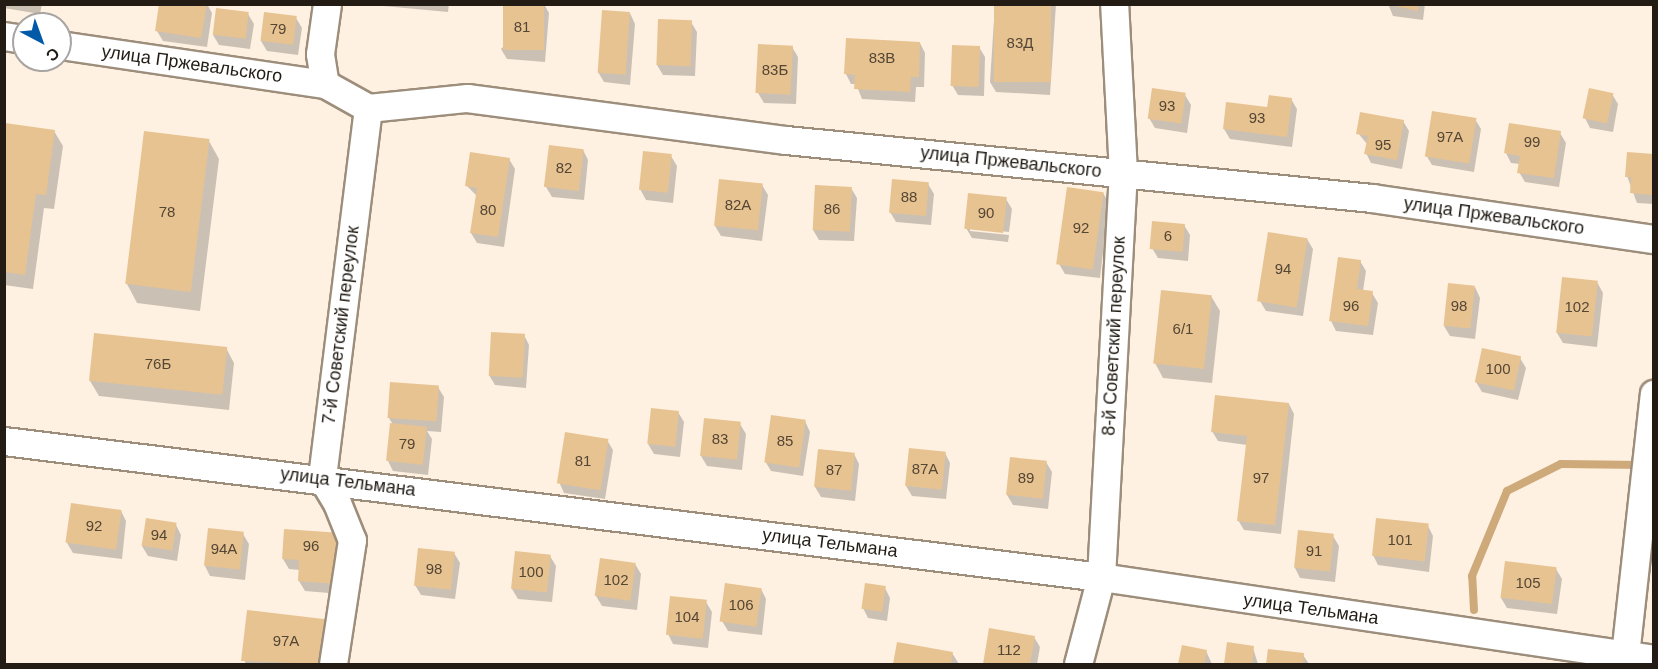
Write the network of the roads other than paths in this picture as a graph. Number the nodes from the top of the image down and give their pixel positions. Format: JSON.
{"nodes":[{"id":1,"x":327,"y":4,"type":"edge"},
{"id":2,"x":1114,"y":4,"type":"edge"},
{"id":3,"x":72,"y":47,"type":"edge"},
{"id":4,"x":325,"y":84,"type":"junction"},
{"id":5,"x":369,"y":108,"type":"junction"},
{"id":6,"x":1123,"y":173,"type":"junction"},
{"id":7,"x":1653,"y":239,"type":"edge"},
{"id":8,"x":1653,"y":394,"type":"edge"},
{"id":9,"x":4,"y":441,"type":"edge"},
{"id":10,"x":322,"y":478,"type":"junction"},
{"id":11,"x":1101,"y":577,"type":"junction"},
{"id":12,"x":1653,"y":659,"type":"edge"},
{"id":13,"x":1625,"y":660,"type":"edge"},
{"id":14,"x":333,"y":664,"type":"edge"},
{"id":15,"x":1078,"y":664,"type":"edge"}],
"edges":[{"from":1,"to":4,"type":"street"},
{"from":2,"to":6,"type":"street","name":"8-й Советский переулок"},
{"from":3,"to":4,"type":"street","name":"улица Пржевальского"},
{"from":4,"to":5,"type":"street"},
{"from":5,"to":6,"type":"street","name":"улица Пржевальского"},
{"from":5,"to":10,"type":"street","name":"7-й Советский переулок"},
{"from":6,"to":7,"type":"street","name":"улица Пржевальского"},
{"from":6,"to":11,"type":"street","name":"8-й Советский переулок"},
{"from":8,"to":13,"type":"street"},
{"from":9,"to":10,"type":"street","name":"улица Тельмана"},
{"from":10,"to":11,"type":"street","name":"улица Тельмана"},
{"from":10,"to":14,"type":"street"},
{"from":11,"to":13,"type":"street","name":"улица Тельмана"},
{"from":11,"to":15,"type":"street","name":"8-й Советский переулок"},
{"from":12,"to":13,"type":"street","name":"улица Тельмана"}]}
